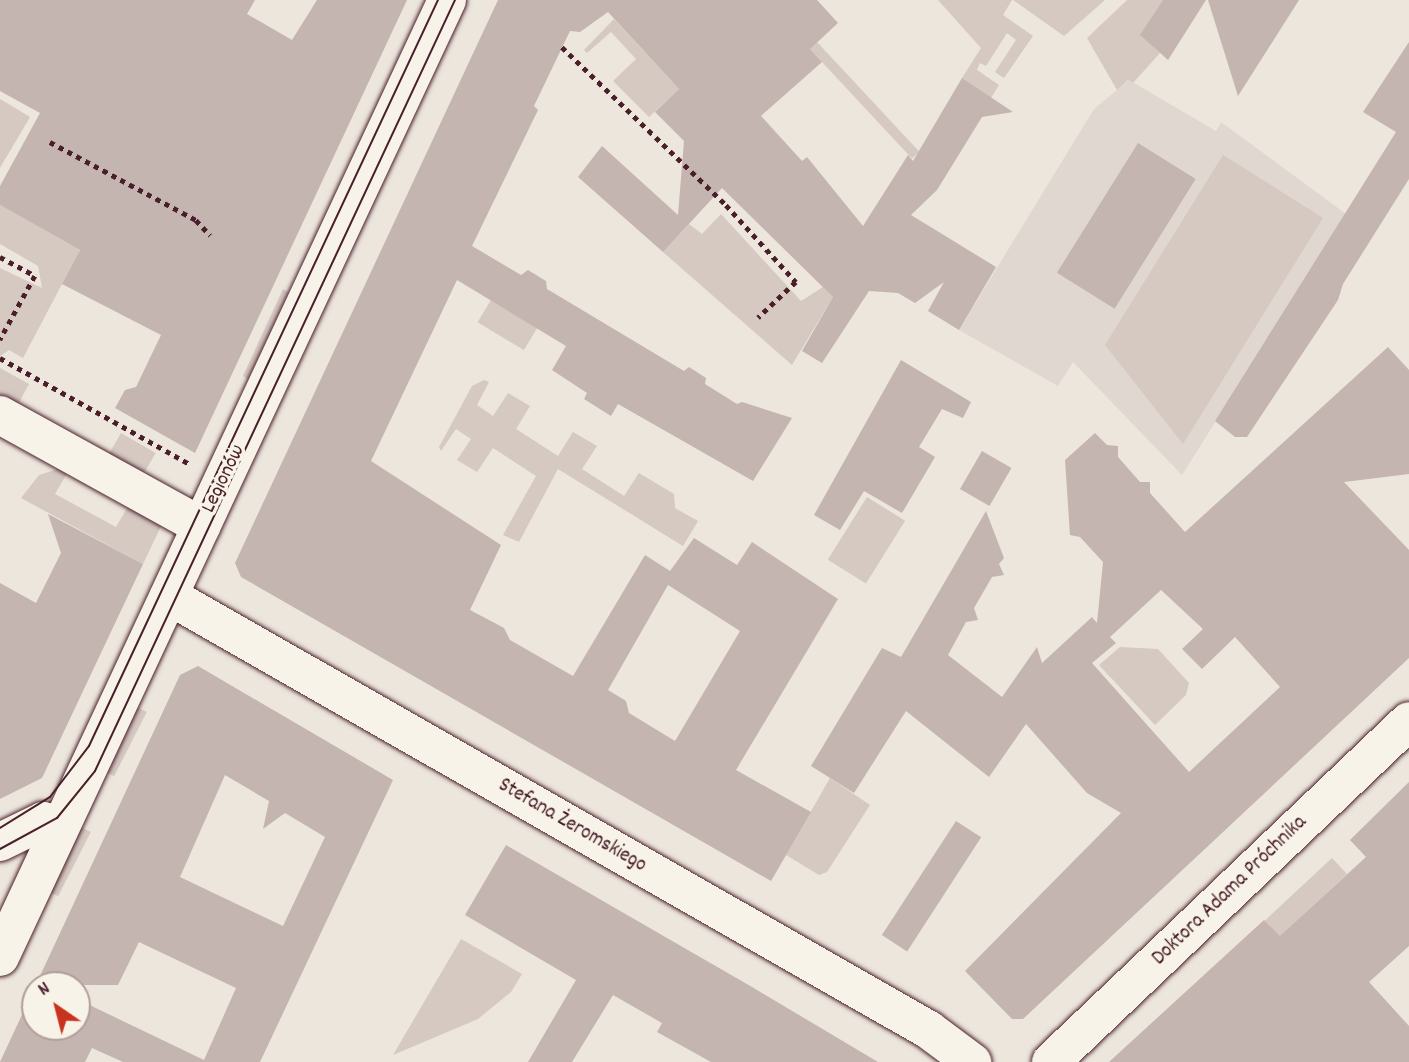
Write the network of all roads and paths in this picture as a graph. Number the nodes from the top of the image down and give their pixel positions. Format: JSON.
{"nodes":[{"id":1,"x":447,"y":0,"type":"edge"},
{"id":2,"x":562,"y":47,"type":"dead end"},
{"id":3,"x":50,"y":142,"type":"dead end"},
{"id":4,"x":210,"y":235,"type":"dead end"},
{"id":5,"x":0,"y":257,"type":"edge"},
{"id":6,"x":758,"y":318,"type":"dead end"},
{"id":7,"x":0,"y":340,"type":"edge"},
{"id":8,"x":0,"y":358,"type":"edge"},
{"id":9,"x":0,"y":415,"type":"edge"},
{"id":10,"x":194,"y":466,"type":"dead end"},
{"id":11,"x":201,"y":526,"type":"junction"},
{"id":12,"x":169,"y":596,"type":"junction"},
{"id":13,"x":1409,"y":721,"type":"edge"},
{"id":14,"x":61,"y":825,"type":"junction"},
{"id":15,"x":0,"y":842,"type":"edge"},
{"id":16,"x":0,"y":957,"type":"edge"},
{"id":17,"x":972,"y":1062,"type":"edge"},
{"id":18,"x":1051,"y":1062,"type":"edge"}],
"edges":[{"from":1,"to":11,"type":"street","name":"Legionów"},
{"from":2,"to":6,"type":"path"},
{"from":3,"to":4,"type":"path"},
{"from":5,"to":7,"type":"path"},
{"from":8,"to":10,"type":"path"},
{"from":9,"to":11,"type":"street"},
{"from":11,"to":12,"type":"street","name":"Legionów"},
{"from":12,"to":14,"type":"street","name":"Legionów"},
{"from":12,"to":17,"type":"street","name":"Stefana Żeromskiego"},
{"from":13,"to":18,"type":"street","name":"Doktora Adama Próchnika"},
{"from":14,"to":15,"type":"street"},
{"from":14,"to":16,"type":"street","name":"Legionów"}]}
